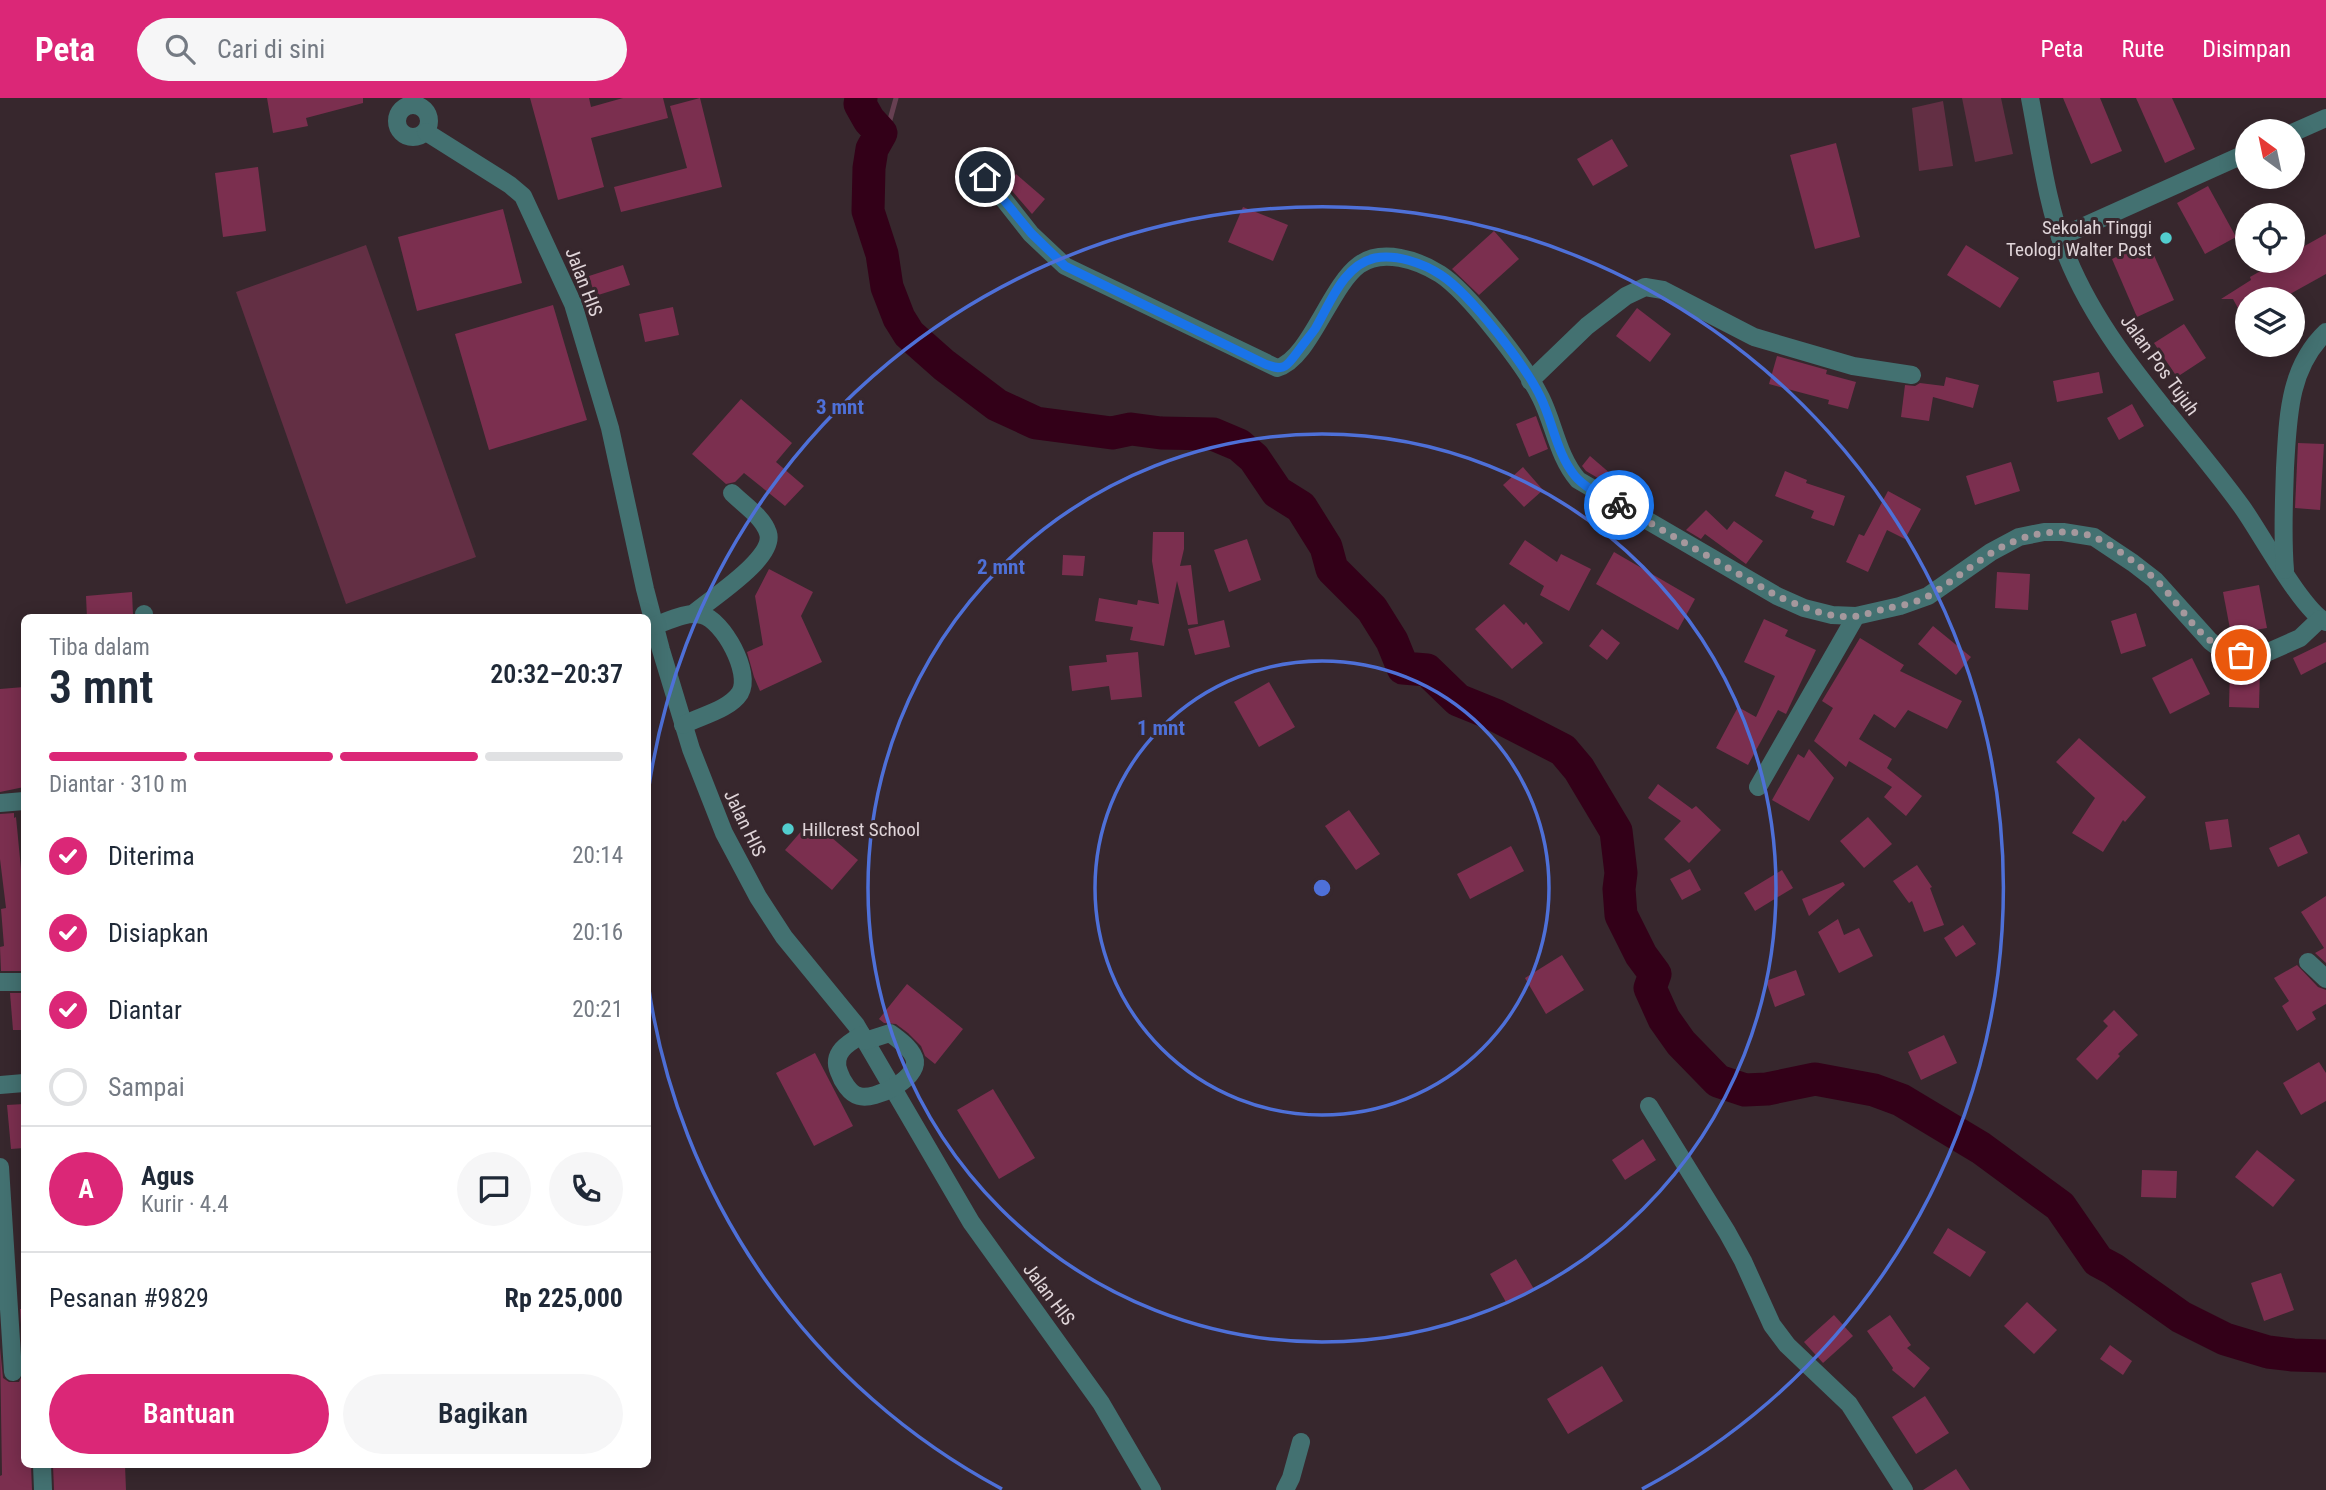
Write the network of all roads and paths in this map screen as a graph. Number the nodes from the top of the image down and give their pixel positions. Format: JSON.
{"nodes":[{"id":1,"x":2030,"y":98,"type":"edge"},
{"id":2,"x":2326,"y":118,"type":"edge"},
{"id":3,"x":2305,"y":127,"type":"edge"},
{"id":4,"x":426,"y":132,"type":"dead end"},
{"id":5,"x":2235,"y":158,"type":"edge"},
{"id":6,"x":985,"y":177,"type":"dead end"},
{"id":7,"x":2060,"y":237,"type":"junction"},
{"id":8,"x":2326,"y":332,"type":"edge"},
{"id":9,"x":1912,"y":375,"type":"dead end"},
{"id":10,"x":1530,"y":381,"type":"junction"},
{"id":11,"x":732,"y":493,"type":"dead end"},
{"id":12,"x":2286,"y":573,"type":"junction"},
{"id":13,"x":693,"y":614,"type":"junction"},
{"id":14,"x":1856,"y":616,"type":"junction"},
{"id":15,"x":2323,"y":621,"type":"edge"},
{"id":16,"x":654,"y":626,"type":"junction"},
{"id":17,"x":683,"y":725,"type":"junction"},
{"id":18,"x":1758,"y":787,"type":"dead end"},
{"id":19,"x":21,"y":801,"type":"edge"},
{"id":20,"x":0,"y":803,"type":"edge"},
{"id":21,"x":2308,"y":962,"type":"dead end"},
{"id":22,"x":2326,"y":979,"type":"edge"},
{"id":23,"x":0,"y":982,"type":"edge"},
{"id":24,"x":21,"y":982,"type":"edge"},
{"id":25,"x":863,"y":1038,"type":"junction"},
{"id":26,"x":21,"y":1083,"type":"edge"},
{"id":27,"x":0,"y":1084,"type":"edge"},
{"id":28,"x":893,"y":1089,"type":"junction"},
{"id":29,"x":1649,"y":1106,"type":"dead end"},
{"id":30,"x":0,"y":1167,"type":"edge"},
{"id":31,"x":12,"y":1372,"type":"edge"},
{"id":32,"x":1301,"y":1442,"type":"dead end"},
{"id":33,"x":42,"y":1468,"type":"edge"},
{"id":34,"x":43,"y":1490,"type":"edge"},
{"id":35,"x":1152,"y":1490,"type":"edge"},
{"id":36,"x":1285,"y":1490,"type":"edge"},
{"id":37,"x":1904,"y":1490,"type":"edge"}],
"edges":[{"from":1,"to":7,"type":"street","name":"Jalan Pos Tujuh"},
{"from":2,"to":3,"type":"street"},
{"from":4,"to":16,"type":"street","name":"Jalan HIS"},
{"from":5,"to":7,"type":"street"},
{"from":6,"to":10,"type":"street"},
{"from":7,"to":12,"type":"street","name":"Jalan Pos Tujuh"},
{"from":8,"to":12,"type":"street"},
{"from":9,"to":10,"type":"street"},
{"from":10,"to":14,"type":"street"},
{"from":11,"to":13,"type":"street"},
{"from":12,"to":15,"type":"street","name":"Jalan Pos Tujuh"},
{"from":13,"to":16,"type":"street"},
{"from":13,"to":17,"type":"street"},
{"from":14,"to":15,"type":"street"},
{"from":14,"to":18,"type":"street"},
{"from":16,"to":17,"type":"street","name":"Jalan HIS"},
{"from":17,"to":25,"type":"street","name":"Jalan HIS"},
{"from":19,"to":20,"type":"street"},
{"from":21,"to":22,"type":"street"},
{"from":23,"to":24,"type":"street"},
{"from":25,"to":28,"type":"street","name":"Jalan HIS"},
{"from":25,"to":28,"type":"street"},
{"from":25,"to":28,"type":"street"},
{"from":26,"to":27,"type":"street"},
{"from":28,"to":35,"type":"street","name":"Jalan HIS"},
{"from":29,"to":37,"type":"street"},
{"from":30,"to":31,"type":"street"},
{"from":32,"to":36,"type":"street"},
{"from":33,"to":34,"type":"street"}]}
